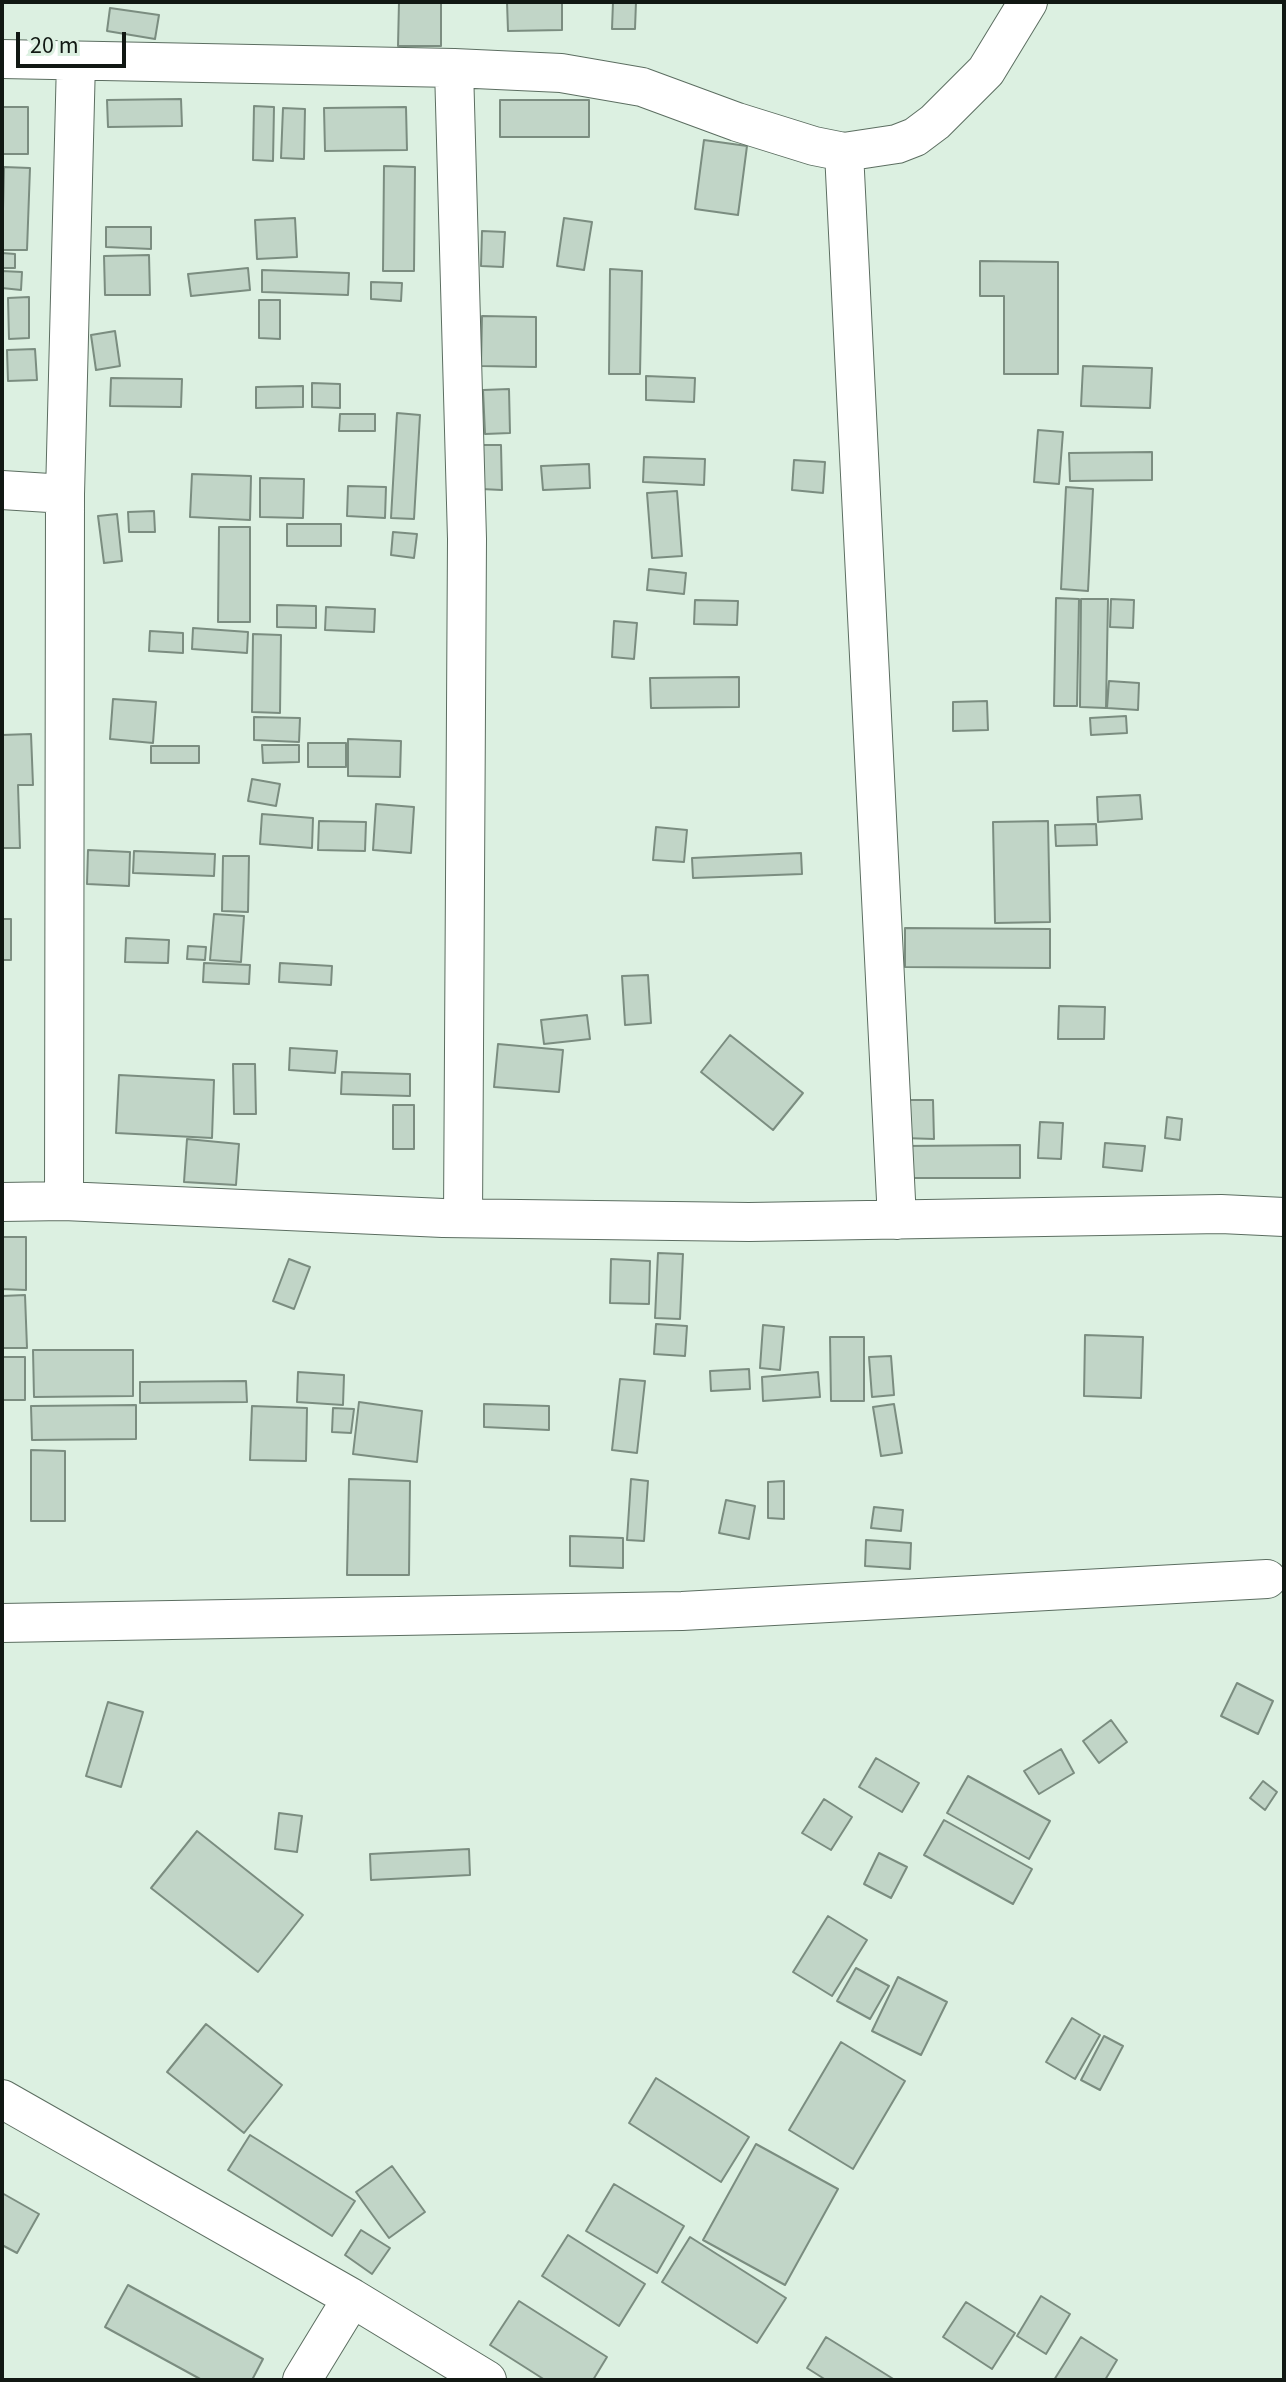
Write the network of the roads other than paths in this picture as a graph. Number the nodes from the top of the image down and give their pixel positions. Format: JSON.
{"nodes":[{"id":1,"x":1028,"y":2,"type":"edge"},
{"id":2,"x":2,"y":59,"type":"edge"},
{"id":3,"x":76,"y":61,"type":"junction"},
{"id":4,"x":454,"y":68,"type":"junction"},
{"id":5,"x":844,"y":152,"type":"junction"},
{"id":6,"x":2,"y":490,"type":"edge"},
{"id":7,"x":65,"y":494,"type":"junction"},
{"id":8,"x":64,"y":1201,"type":"junction"},
{"id":9,"x":2,"y":1202,"type":"edge"},
{"id":10,"x":1284,"y":1217,"type":"edge"},
{"id":11,"x":463,"y":1218,"type":"junction"},
{"id":12,"x":897,"y":1220,"type":"junction"},
{"id":13,"x":1267,"y":1579,"type":"dead end"},
{"id":14,"x":2,"y":1623,"type":"edge"},
{"id":15,"x":2,"y":2099,"type":"edge"},
{"id":16,"x":352,"y":2298,"type":"junction"},
{"id":17,"x":302,"y":2380,"type":"edge"},
{"id":18,"x":487,"y":2380,"type":"edge"}],
"edges":[{"from":1,"to":5,"type":"street"},
{"from":2,"to":3,"type":"street"},
{"from":3,"to":4,"type":"street"},
{"from":3,"to":7,"type":"street"},
{"from":4,"to":5,"type":"street"},
{"from":4,"to":11,"type":"street"},
{"from":5,"to":12,"type":"street"},
{"from":6,"to":7,"type":"street"},
{"from":7,"to":8,"type":"street"},
{"from":8,"to":9,"type":"street"},
{"from":8,"to":11,"type":"street"},
{"from":10,"to":12,"type":"street"},
{"from":11,"to":12,"type":"street"},
{"from":13,"to":14,"type":"street"},
{"from":15,"to":16,"type":"street"},
{"from":16,"to":17,"type":"street"},
{"from":16,"to":18,"type":"street"}]}
